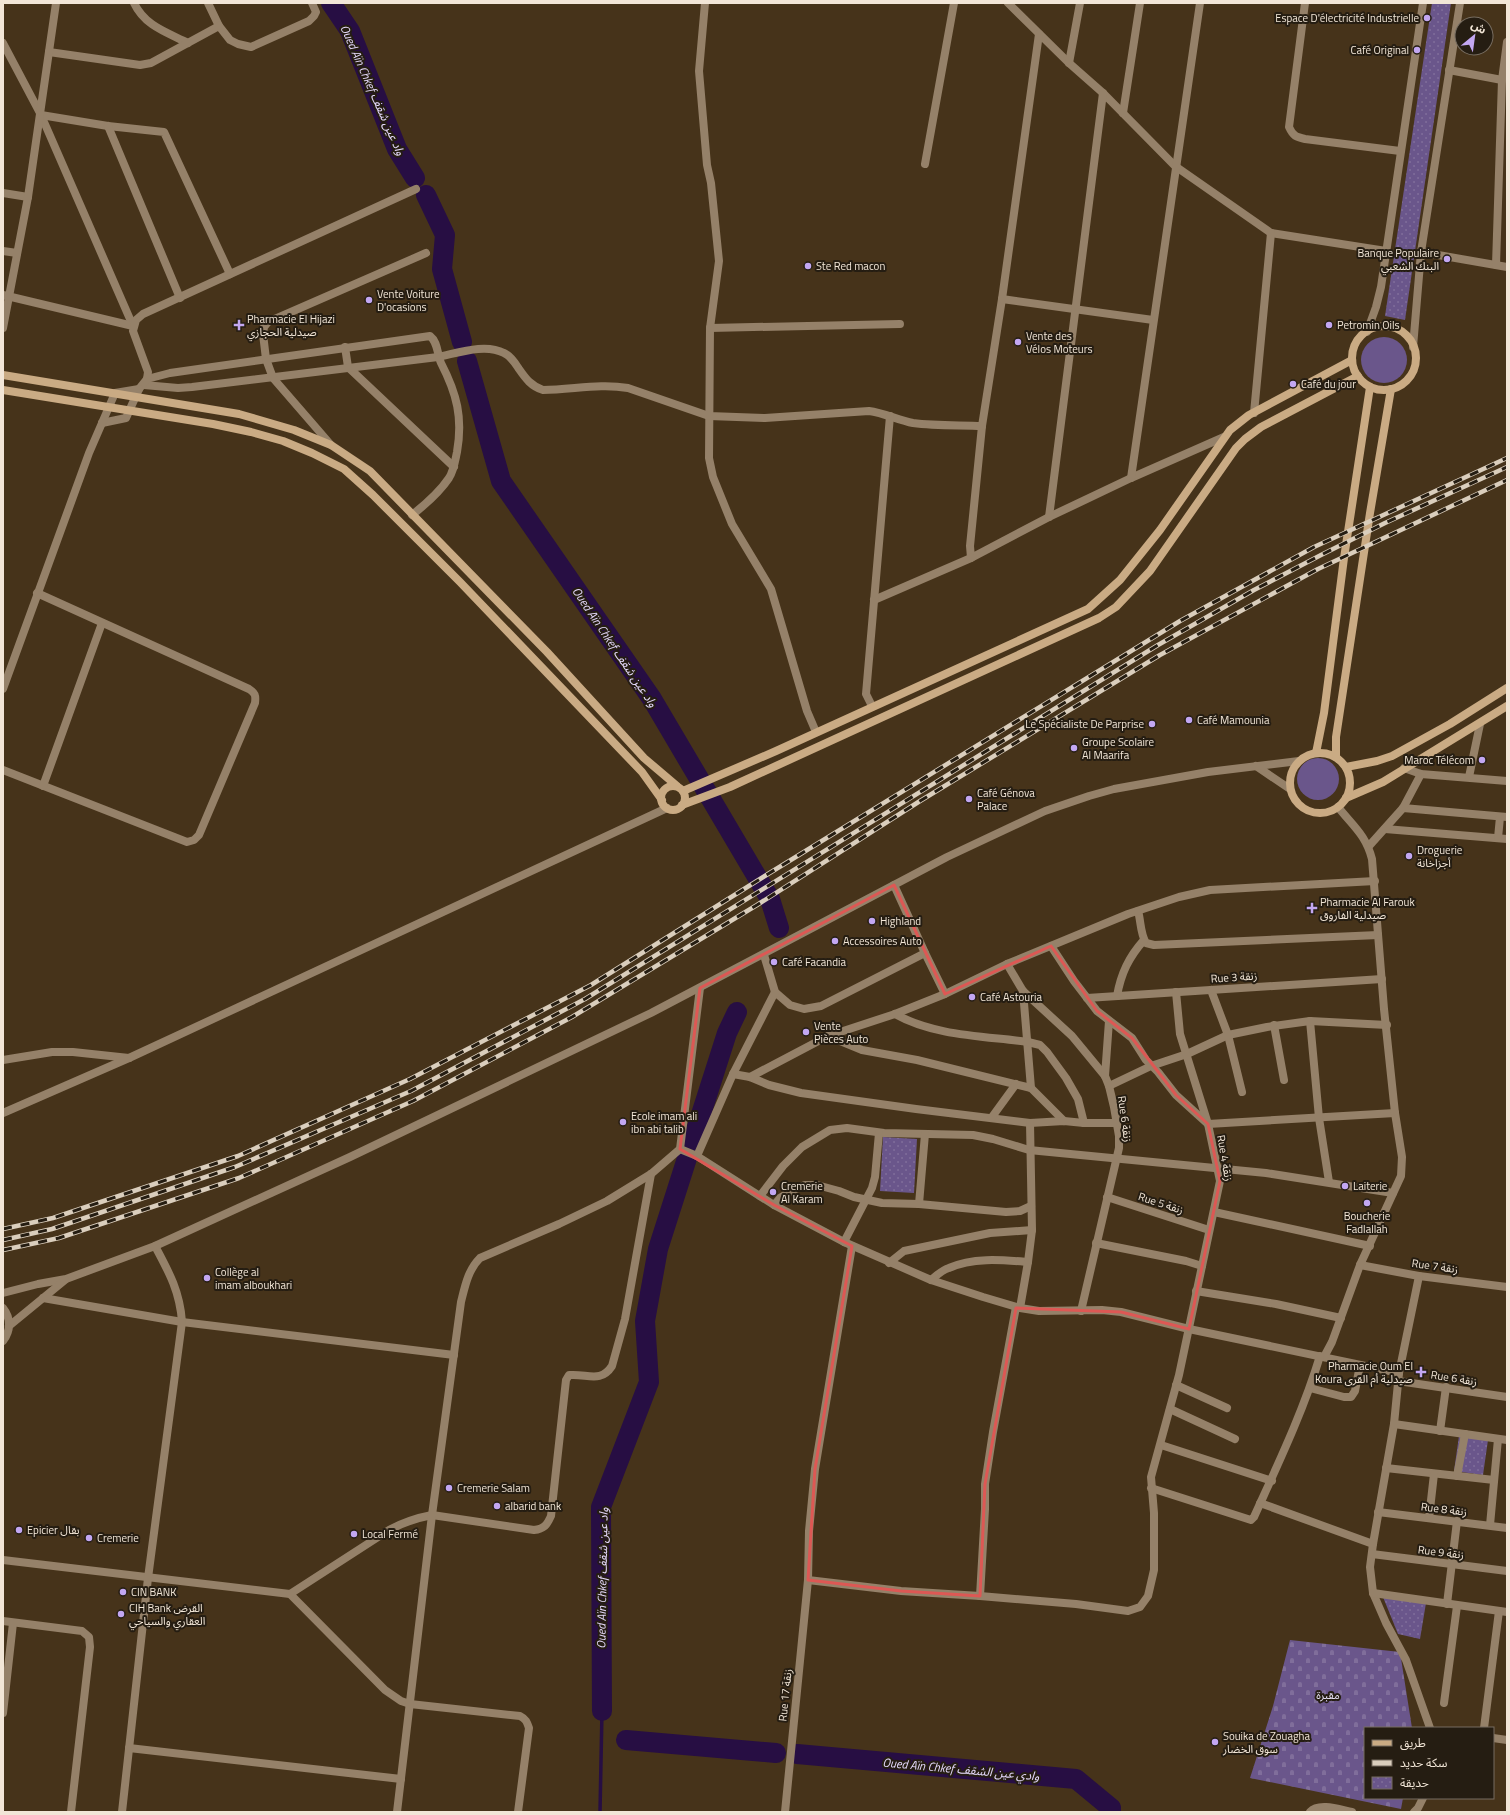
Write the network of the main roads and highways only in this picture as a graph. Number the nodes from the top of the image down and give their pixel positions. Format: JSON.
{"nodes":[{"id":1,"x":1352,"y":360,"type":"junction"},
{"id":2,"x":3,"y":375,"type":"edge"},
{"id":3,"x":1358,"y":376,"type":"junction"},
{"id":4,"x":1370,"y":387,"type":"junction"},
{"id":5,"x":1391,"y":389,"type":"junction"},
{"id":6,"x":3,"y":390,"type":"edge"},
{"id":7,"x":1507,"y":688,"type":"edge"},
{"id":8,"x":1507,"y":706,"type":"edge"},
{"id":9,"x":1316,"y":753,"type":"junction"},
{"id":10,"x":1336,"y":757,"type":"junction"},
{"id":11,"x":1346,"y":767,"type":"junction"},
{"id":12,"x":680,"y":788,"type":"junction"},
{"id":13,"x":1346,"y":798,"type":"junction"},
{"id":14,"x":662,"y":800,"type":"junction"},
{"id":15,"x":682,"y":805,"type":"junction"}],
"edges":[{"from":1,"to":3,"type":"main road"},
{"from":1,"to":5,"type":"main road"},
{"from":1,"to":12,"type":"main road"},
{"from":2,"to":12,"type":"main road"},
{"from":3,"to":4,"type":"main road"},
{"from":3,"to":15,"type":"main road"},
{"from":4,"to":5,"type":"main road"},
{"from":4,"to":9,"type":"main road"},
{"from":5,"to":10,"type":"main road"},
{"from":6,"to":14,"type":"main road"},
{"from":7,"to":11,"type":"main road"},
{"from":8,"to":13,"type":"main road"},
{"from":9,"to":10,"type":"main road"},
{"from":9,"to":13,"type":"main road"},
{"from":10,"to":11,"type":"main road"},
{"from":11,"to":13,"type":"main road"},
{"from":12,"to":14,"type":"main road"},
{"from":12,"to":15,"type":"main road"},
{"from":14,"to":15,"type":"main road"}]}
